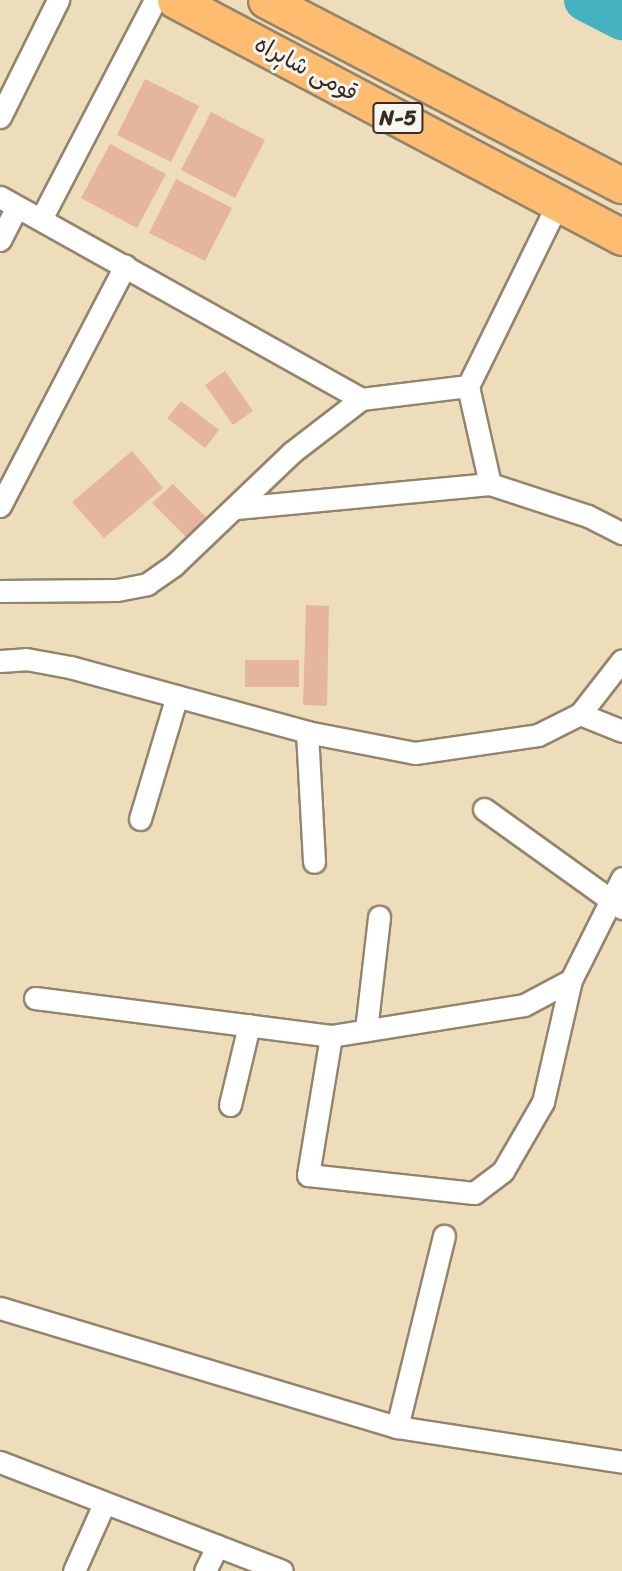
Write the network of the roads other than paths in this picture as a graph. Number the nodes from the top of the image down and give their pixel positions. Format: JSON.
{"nodes":[{"id":1,"x":58,"y":0,"type":"edge"},
{"id":2,"x":155,"y":0,"type":"edge"},
{"id":3,"x":175,"y":0,"type":"edge"},
{"id":4,"x":266,"y":0,"type":"edge"},
{"id":5,"x":0,"y":117,"type":"edge"},
{"id":6,"x":622,"y":185,"type":"edge"},
{"id":7,"x":8,"y":202,"type":"edge"},
{"id":8,"x":558,"y":203,"type":"junction"},
{"id":9,"x":41,"y":219,"type":"junction"},
{"id":10,"x":622,"y":237,"type":"edge"},
{"id":11,"x":0,"y":240,"type":"edge"},
{"id":12,"x":125,"y":266,"type":"junction"},
{"id":13,"x":468,"y":386,"type":"junction"},
{"id":14,"x":361,"y":399,"type":"junction"},
{"id":15,"x":490,"y":484,"type":"junction"},
{"id":16,"x":0,"y":506,"type":"edge"},
{"id":17,"x":236,"y":508,"type":"junction"},
{"id":18,"x":622,"y":533,"type":"edge"},
{"id":19,"x":0,"y":591,"type":"edge"},
{"id":20,"x":622,"y":660,"type":"edge"},
{"id":21,"x":0,"y":661,"type":"edge"},
{"id":22,"x":177,"y":696,"type":"junction"},
{"id":23,"x":580,"y":714,"type":"junction"},
{"id":24,"x":622,"y":731,"type":"edge"},
{"id":25,"x":307,"y":732,"type":"junction"},
{"id":26,"x":484,"y":809,"type":"dead end"},
{"id":27,"x":140,"y":819,"type":"dead end"},
{"id":28,"x":314,"y":862,"type":"dead end"},
{"id":29,"x":622,"y":878,"type":"edge"},
{"id":30,"x":615,"y":905,"type":"edge"},
{"id":31,"x":379,"y":916,"type":"dead end"},
{"id":32,"x":572,"y":980,"type":"junction"},
{"id":33,"x":35,"y":998,"type":"dead end"},
{"id":34,"x":249,"y":1025,"type":"junction"},
{"id":35,"x":366,"y":1030,"type":"junction"},
{"id":36,"x":331,"y":1036,"type":"junction"},
{"id":37,"x":230,"y":1105,"type":"dead end"},
{"id":38,"x":444,"y":1236,"type":"dead end"},
{"id":39,"x":0,"y":1308,"type":"edge"},
{"id":40,"x":397,"y":1427,"type":"junction"},
{"id":41,"x":0,"y":1462,"type":"edge"},
{"id":42,"x":622,"y":1462,"type":"edge"},
{"id":43,"x":104,"y":1504,"type":"junction"},
{"id":44,"x":216,"y":1546,"type":"junction"},
{"id":45,"x":74,"y":1571,"type":"edge"},
{"id":46,"x":205,"y":1571,"type":"edge"},
{"id":47,"x":282,"y":1571,"type":"edge"}],
"edges":[{"from":1,"to":5,"type":"street"},
{"from":2,"to":9,"type":"street"},
{"from":3,"to":8,"type":"highway","name":"قومی شاہراہ","number":"N-5"},
{"from":4,"to":6,"type":"highway","name":"قومی شاہراہ","number":"N-5"},
{"from":7,"to":9,"type":"street"},
{"from":7,"to":11,"type":"street"},
{"from":8,"to":10,"type":"highway","name":"قومی شاہراہ","number":"N-5"},
{"from":8,"to":13,"type":"street"},
{"from":9,"to":12,"type":"street"},
{"from":12,"to":14,"type":"street"},
{"from":12,"to":16,"type":"street"},
{"from":13,"to":14,"type":"street"},
{"from":13,"to":15,"type":"street"},
{"from":14,"to":17,"type":"street"},
{"from":15,"to":17,"type":"street"},
{"from":15,"to":18,"type":"street"},
{"from":17,"to":19,"type":"street"},
{"from":20,"to":23,"type":"street"},
{"from":21,"to":22,"type":"street"},
{"from":22,"to":25,"type":"street"},
{"from":22,"to":27,"type":"street"},
{"from":23,"to":24,"type":"street"},
{"from":23,"to":25,"type":"street"},
{"from":25,"to":28,"type":"street"},
{"from":26,"to":30,"type":"street"},
{"from":29,"to":30,"type":"street"},
{"from":30,"to":32,"type":"street"},
{"from":31,"to":35,"type":"street"},
{"from":32,"to":35,"type":"street"},
{"from":32,"to":36,"type":"street"},
{"from":33,"to":34,"type":"street"},
{"from":34,"to":36,"type":"street"},
{"from":34,"to":37,"type":"street"},
{"from":35,"to":36,"type":"street"},
{"from":38,"to":40,"type":"street"},
{"from":39,"to":40,"type":"street"},
{"from":40,"to":42,"type":"street"},
{"from":41,"to":43,"type":"street"},
{"from":43,"to":44,"type":"street"},
{"from":43,"to":45,"type":"street"},
{"from":44,"to":46,"type":"street"},
{"from":44,"to":47,"type":"street"}]}
